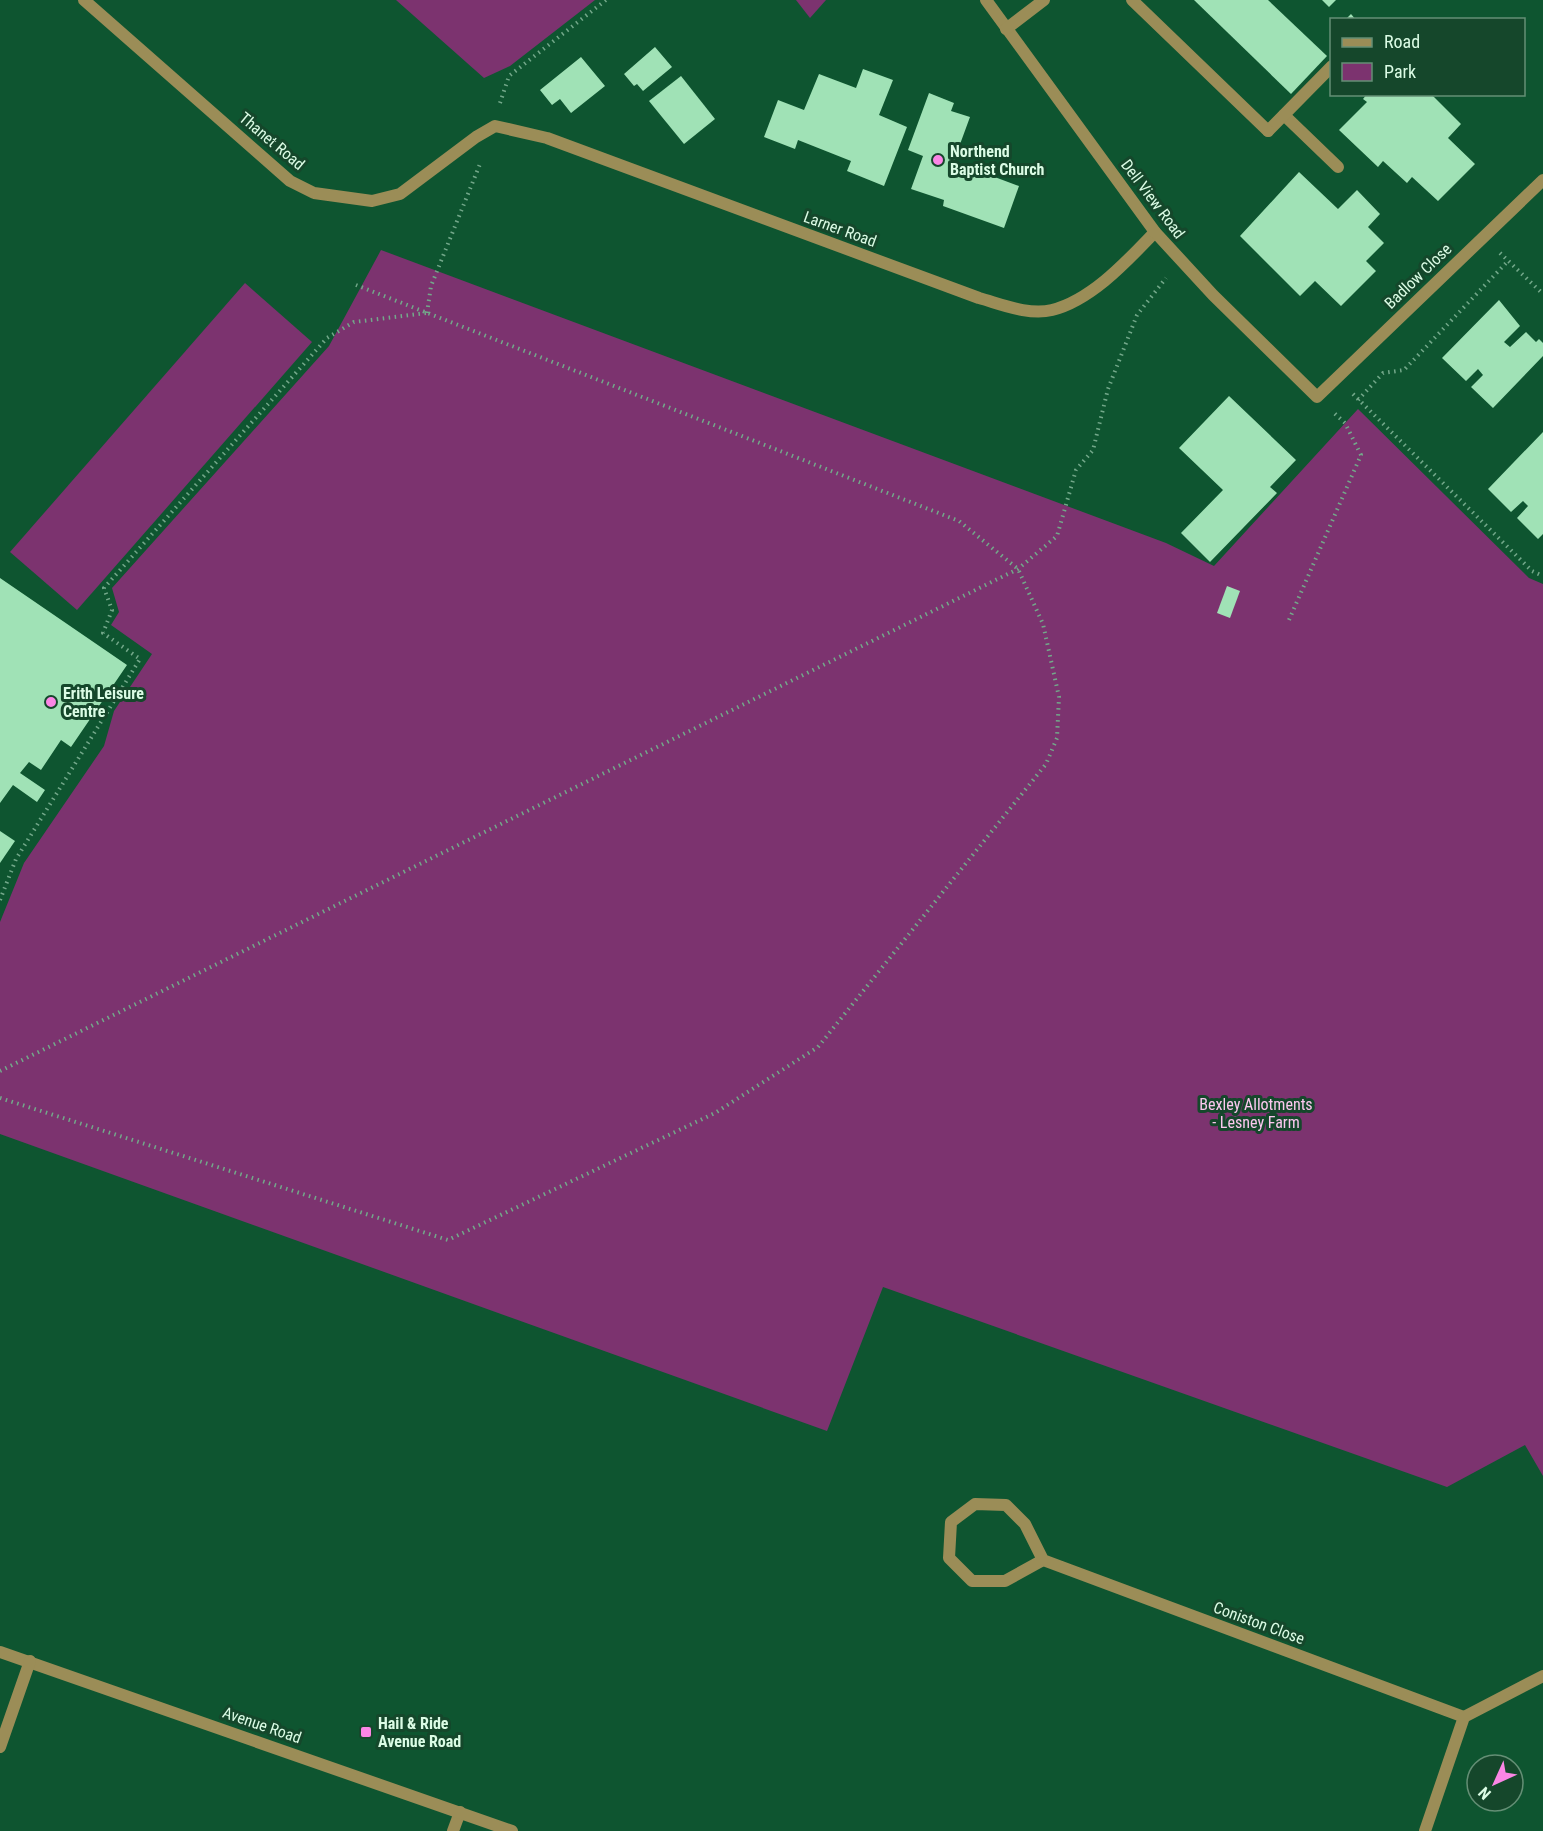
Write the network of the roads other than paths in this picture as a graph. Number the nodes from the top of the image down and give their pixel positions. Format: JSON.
{"nodes":[{"id":1,"x":84,"y":0,"type":"edge"},
{"id":2,"x":986,"y":0,"type":"edge"},
{"id":3,"x":1044,"y":0,"type":"edge"},
{"id":4,"x":1132,"y":0,"type":"edge"},
{"id":5,"x":1006,"y":29,"type":"junction"},
{"id":6,"x":1330,"y":68,"type":"edge"},
{"id":7,"x":1284,"y":115,"type":"junction"},
{"id":8,"x":495,"y":126,"type":"joint"},
{"id":9,"x":1338,"y":167,"type":"dead end"},
{"id":10,"x":1543,"y":180,"type":"edge"},
{"id":11,"x":1155,"y":232,"type":"junction"},
{"id":12,"x":1317,"y":397,"type":"joint"},
{"id":13,"x":1043,"y":1560,"type":"junction"},
{"id":14,"x":0,"y":1652,"type":"edge"},
{"id":15,"x":30,"y":1661,"type":"junction"},
{"id":16,"x":1543,"y":1676,"type":"edge"},
{"id":17,"x":1464,"y":1717,"type":"junction"},
{"id":18,"x":0,"y":1747,"type":"edge"},
{"id":19,"x":460,"y":1812,"type":"junction"},
{"id":20,"x":453,"y":1831,"type":"edge"},
{"id":21,"x":512,"y":1831,"type":"edge"},
{"id":22,"x":1425,"y":1831,"type":"edge"}],
"edges":[{"from":1,"to":8,"type":"street","name":"Thanet Road"},
{"from":2,"to":5,"type":"street","name":"Dell View Road"},
{"from":3,"to":5,"type":"street"},
{"from":4,"to":7,"type":"street"},
{"from":5,"to":11,"type":"street","name":"Dell View Road"},
{"from":6,"to":7,"type":"street"},
{"from":7,"to":9,"type":"street"},
{"from":8,"to":11,"type":"street","name":"Larner Road"},
{"from":10,"to":12,"type":"street","name":"Badlow Close"},
{"from":11,"to":12,"type":"street","name":"Dell View Road"},
{"from":13,"to":13,"type":"street"},
{"from":13,"to":17,"type":"street","name":"Coniston Close"},
{"from":14,"to":15,"type":"street","name":"Avenue Road"},
{"from":15,"to":18,"type":"street"},
{"from":15,"to":19,"type":"street","name":"Avenue Road"},
{"from":16,"to":17,"type":"street"},
{"from":17,"to":22,"type":"street"},
{"from":19,"to":20,"type":"street"},
{"from":19,"to":21,"type":"street","name":"Avenue Road"}]}
